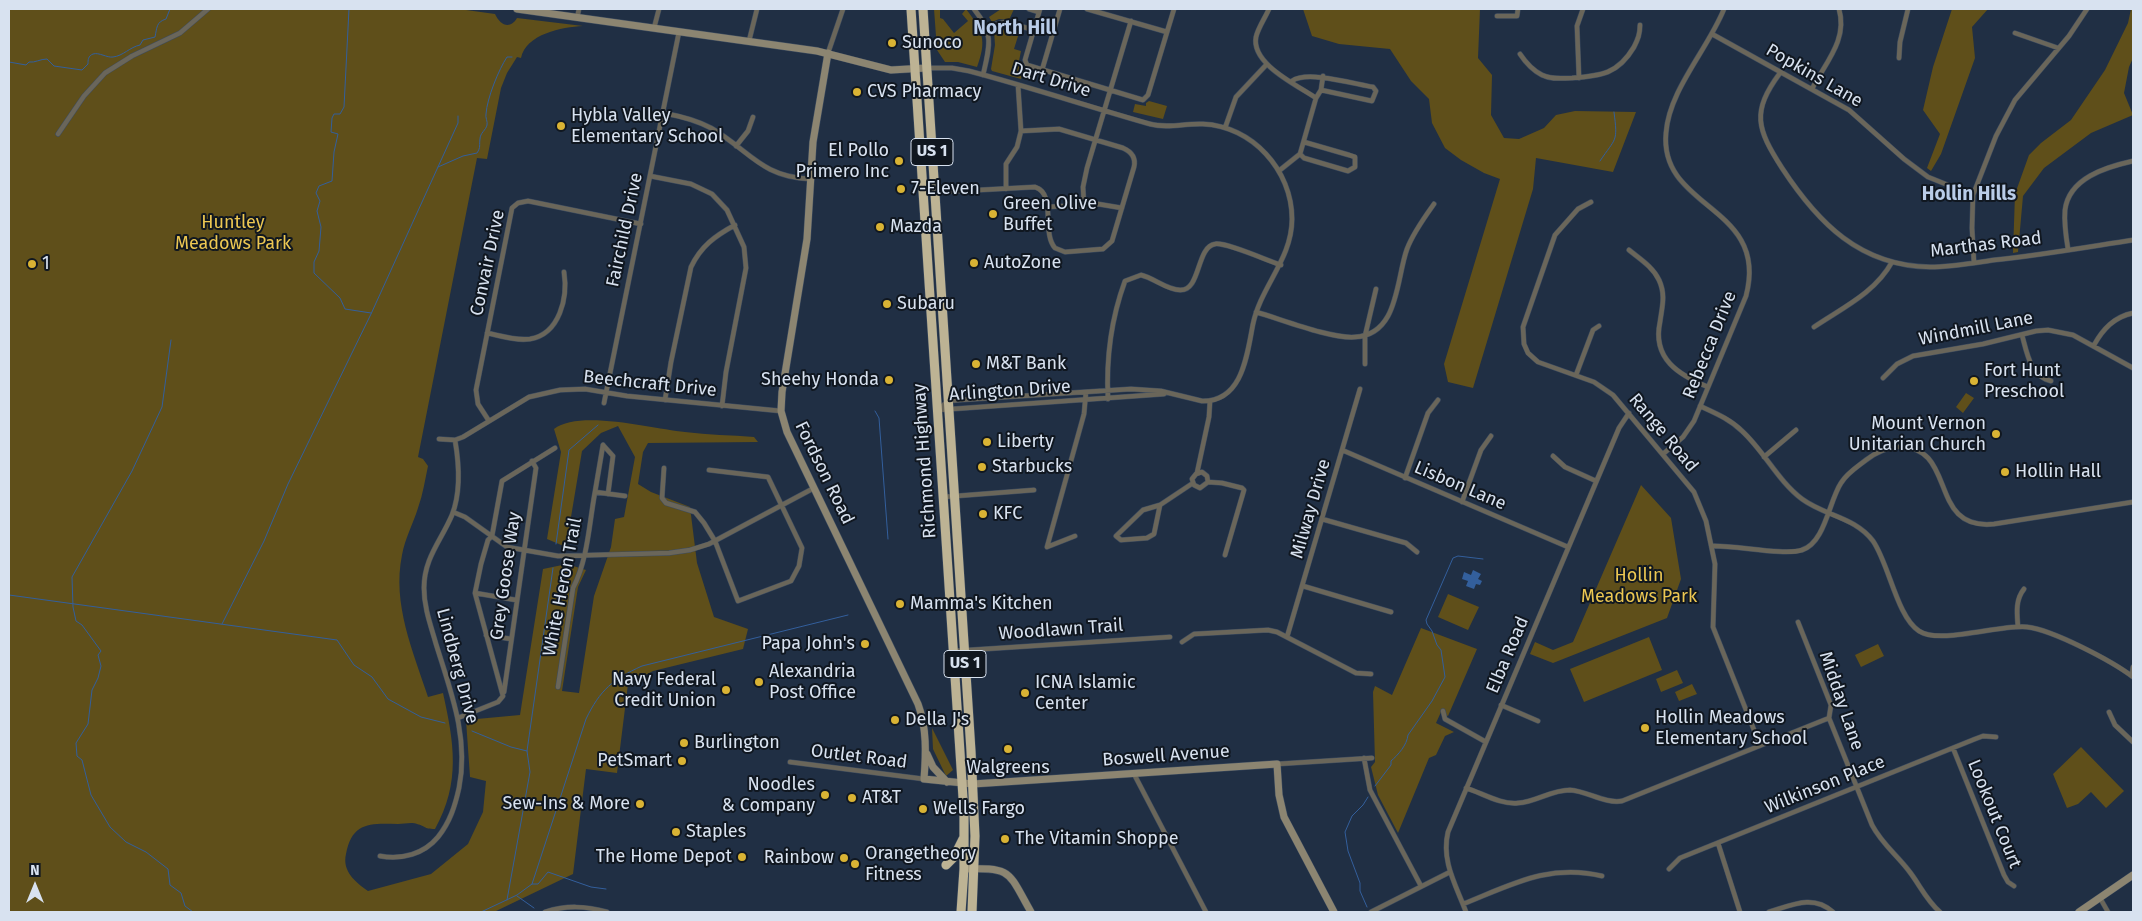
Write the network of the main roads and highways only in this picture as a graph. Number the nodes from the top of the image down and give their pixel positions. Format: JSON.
{"nodes":[{"id":1,"x":911,"y":9,"type":"edge"},
{"id":2,"x":922,"y":9,"type":"edge"},
{"id":3,"x":964,"y":831,"type":"junction"},
{"id":4,"x":946,"y":864,"type":"dead end"},
{"id":5,"x":961,"y":912,"type":"edge"},
{"id":6,"x":972,"y":912,"type":"edge"}],
"edges":[{"from":1,"to":3,"type":"highway","name":"Richmond Highway","number":"US 1"},
{"from":2,"to":6,"type":"highway","name":"Richmond Highway","number":"US 1"},
{"from":3,"to":4,"type":"highway"},
{"from":3,"to":5,"type":"highway","name":"Richmond Highway","number":"US 1"}]}
